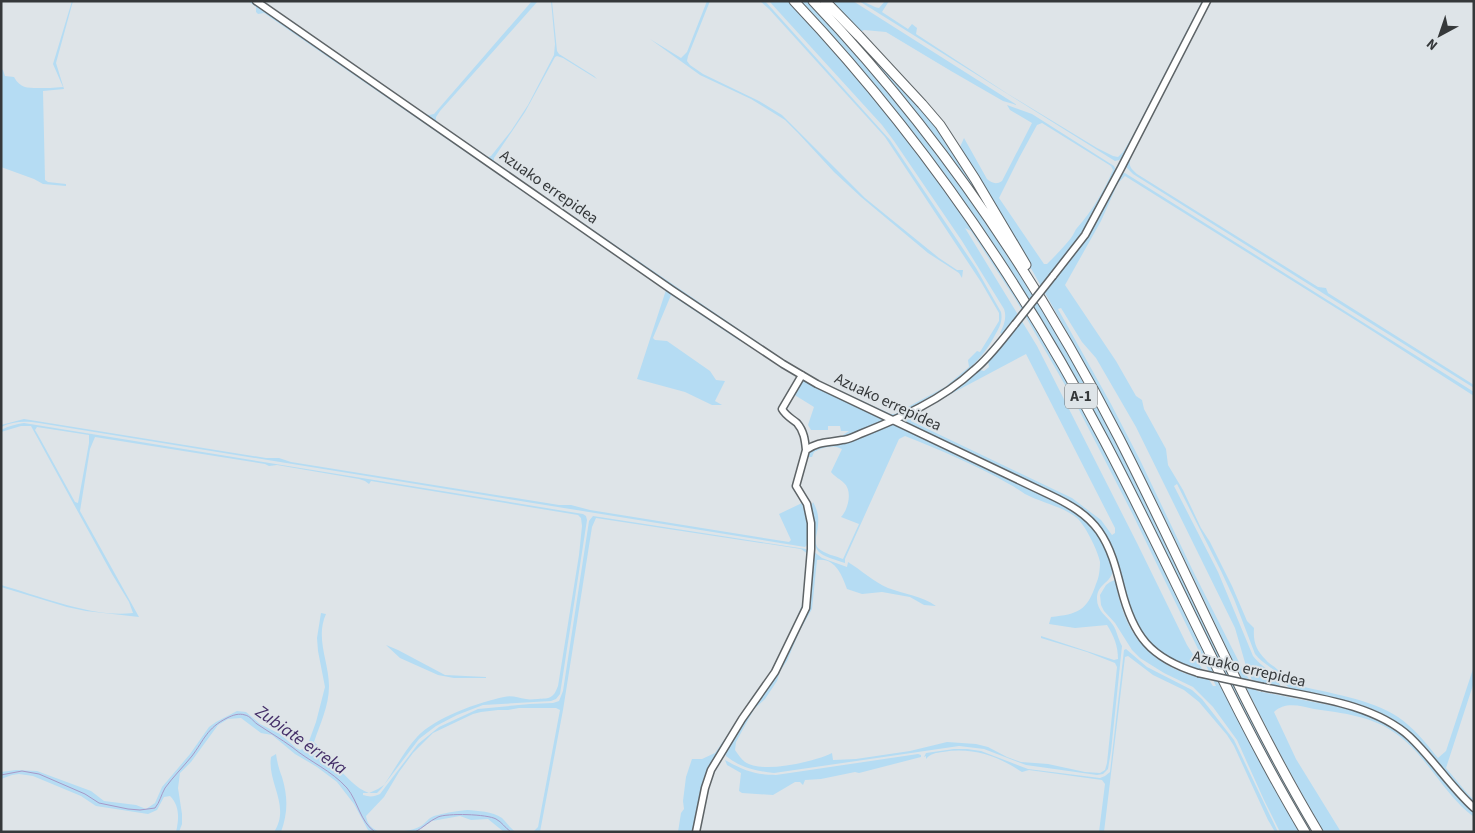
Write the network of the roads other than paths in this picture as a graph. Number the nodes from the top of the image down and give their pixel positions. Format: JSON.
{"nodes":[{"id":1,"x":256,"y":1,"type":"edge"},
{"id":2,"x":794,"y":1,"type":"edge"},
{"id":3,"x":813,"y":1,"type":"edge"},
{"id":4,"x":824,"y":1,"type":"edge"},
{"id":5,"x":1207,"y":1,"type":"edge"},
{"id":6,"x":1032,"y":285,"type":"junction"},
{"id":7,"x":802,"y":375,"type":"junction"},
{"id":8,"x":894,"y":420,"type":"junction"},
{"id":9,"x":806,"y":450,"type":"junction"},
{"id":10,"x":1474,"y":808,"type":"edge"},
{"id":11,"x":696,"y":832,"type":"edge"},
{"id":12,"x":1305,"y":832,"type":"edge"},
{"id":13,"x":1318,"y":832,"type":"edge"}],
"edges":[{"from":1,"to":7,"type":"street","name":"Azuako errepidea"},
{"from":2,"to":12,"type":"highway","number":"A-1"},
{"from":3,"to":6,"type":"highway","number":"A-1"},
{"from":4,"to":6,"type":"highway"},
{"from":5,"to":8,"type":"street","bridge":true},
{"from":6,"to":13,"type":"highway","number":"A-1"},
{"from":7,"to":8,"type":"street","name":"Azuako errepidea"},
{"from":7,"to":9,"type":"street"},
{"from":8,"to":9,"type":"street"},
{"from":8,"to":10,"type":"street","name":"Azuako errepidea","bridge":true},
{"from":9,"to":11,"type":"street"}]}
